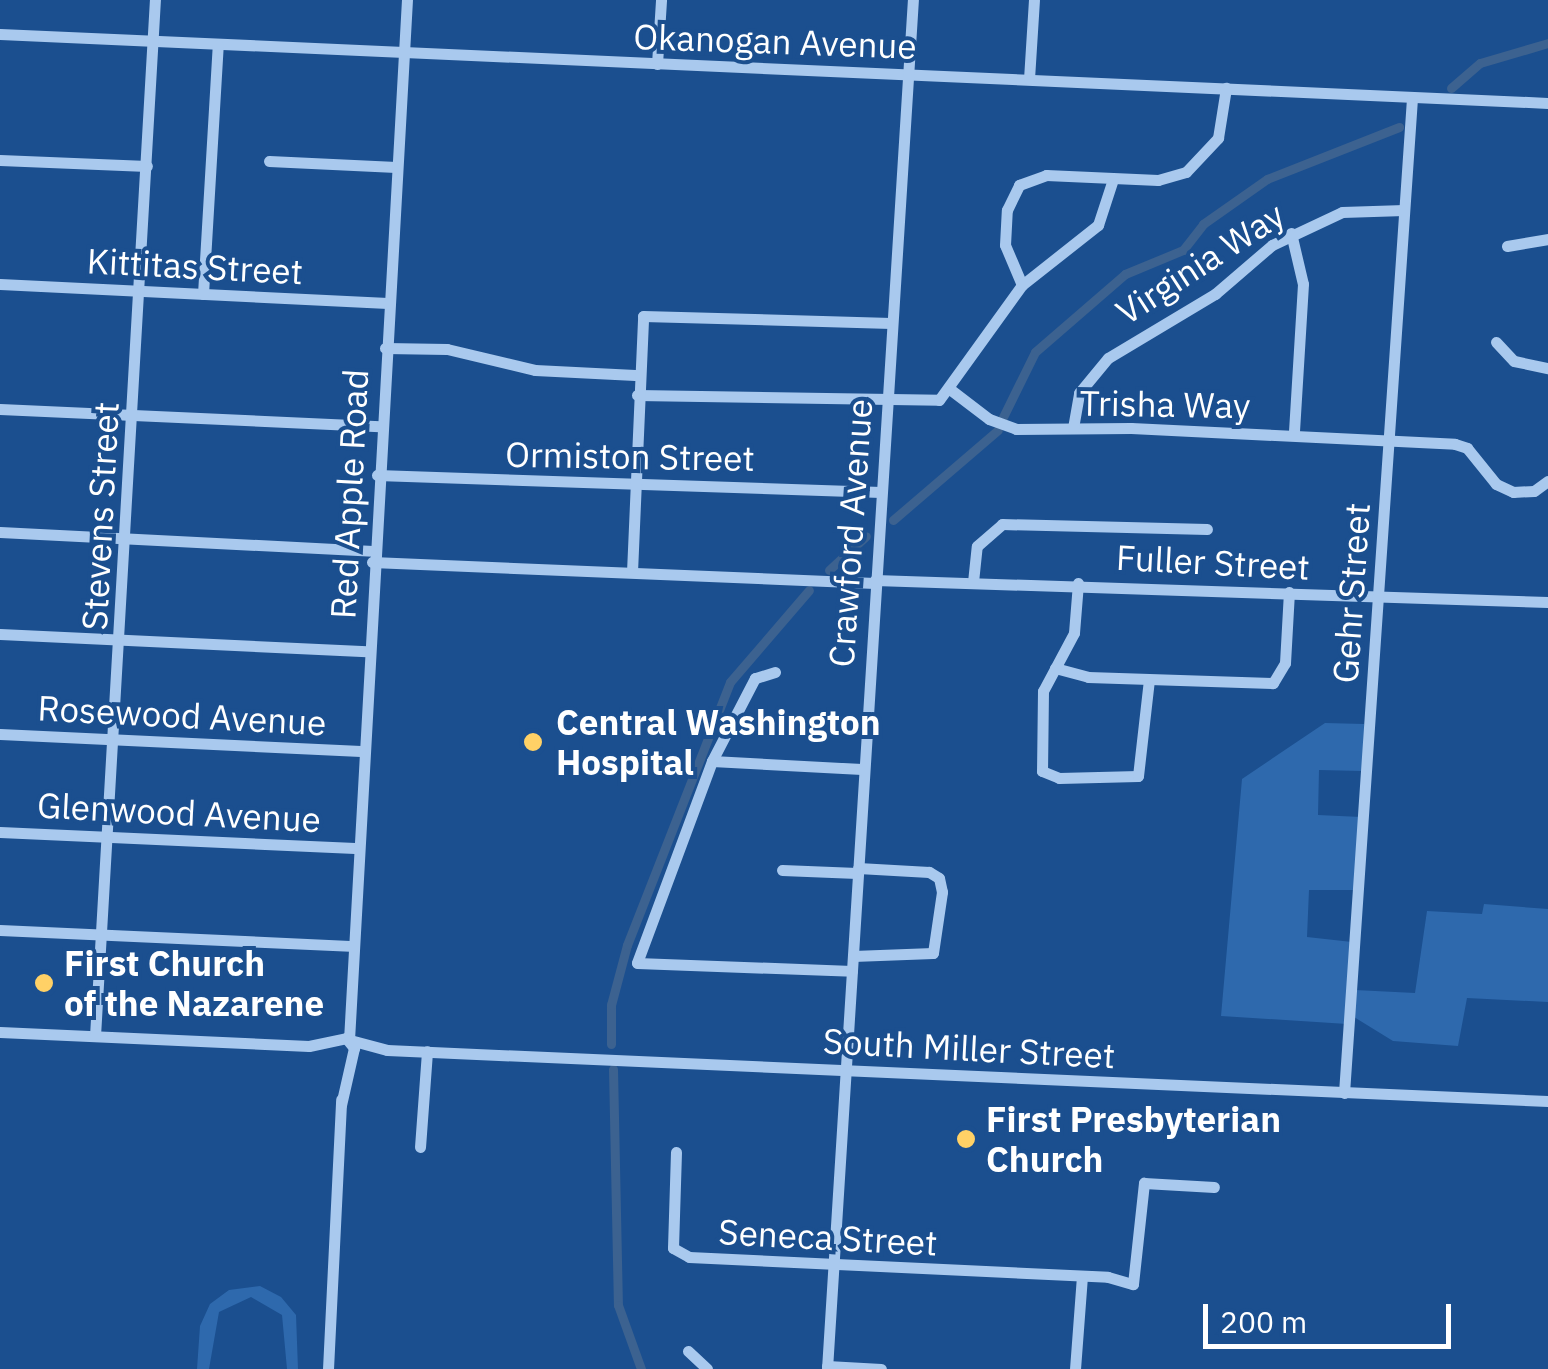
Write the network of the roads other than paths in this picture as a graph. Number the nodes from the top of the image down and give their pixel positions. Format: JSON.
{"nodes":[{"id":1,"x":155,"y":0,"type":"edge"},
{"id":2,"x":407,"y":0,"type":"edge"},
{"id":3,"x":661,"y":0,"type":"edge"},
{"id":4,"x":914,"y":0,"type":"edge"},
{"id":5,"x":1034,"y":0,"type":"edge"},
{"id":6,"x":0,"y":34,"type":"edge"},
{"id":7,"x":152,"y":40,"type":"junction"},
{"id":8,"x":218,"y":45,"type":"junction"},
{"id":9,"x":402,"y":51,"type":"junction"},
{"id":10,"x":657,"y":64,"type":"junction"},
{"id":11,"x":906,"y":73,"type":"junction"},
{"id":12,"x":1029,"y":79,"type":"junction"},
{"id":13,"x":1226,"y":88,"type":"junction"},
{"id":14,"x":1412,"y":97,"type":"junction"},
{"id":15,"x":1548,"y":103,"type":"edge"},
{"id":16,"x":0,"y":160,"type":"edge"},
{"id":17,"x":269,"y":162,"type":"dead end"},
{"id":18,"x":148,"y":166,"type":"junction"},
{"id":19,"x":396,"y":167,"type":"junction"},
{"id":20,"x":1113,"y":179,"type":"junction"},
{"id":21,"x":1404,"y":210,"type":"junction"},
{"id":22,"x":1291,"y":234,"type":"junction"},
{"id":23,"x":1548,"y":239,"type":"edge"},
{"id":24,"x":1508,"y":246,"type":"dead end"},
{"id":25,"x":0,"y":284,"type":"edge"},
{"id":26,"x":1022,"y":286,"type":"junction"},
{"id":27,"x":140,"y":290,"type":"junction"},
{"id":28,"x":202,"y":294,"type":"junction"},
{"id":29,"x":388,"y":303,"type":"junction"},
{"id":30,"x":891,"y":323,"type":"junction"},
{"id":31,"x":1496,"y":342,"type":"dead end"},
{"id":32,"x":385,"y":348,"type":"junction"},
{"id":33,"x":1548,"y":368,"type":"edge"},
{"id":34,"x":636,"y":375,"type":"junction"},
{"id":35,"x":951,"y":390,"type":"junction"},
{"id":36,"x":637,"y":395,"type":"junction"},
{"id":37,"x":887,"y":404,"type":"junction"},
{"id":38,"x":0,"y":409,"type":"edge"},
{"id":39,"x":133,"y":415,"type":"junction"},
{"id":40,"x":380,"y":426,"type":"junction"},
{"id":41,"x":1074,"y":428,"type":"junction"},
{"id":42,"x":1294,"y":434,"type":"junction"},
{"id":43,"x":1390,"y":439,"type":"junction"},
{"id":44,"x":377,"y":476,"type":"junction"},
{"id":45,"x":1548,"y":480,"type":"edge"},
{"id":46,"x":636,"y":483,"type":"junction"},
{"id":47,"x":881,"y":492,"type":"junction"},
{"id":48,"x":1206,"y":530,"type":"dead end"},
{"id":49,"x":0,"y":532,"type":"edge"},
{"id":50,"x":126,"y":537,"type":"junction"},
{"id":51,"x":373,"y":556,"type":"junction"},
{"id":52,"x":632,"y":572,"type":"junction"},
{"id":53,"x":875,"y":581,"type":"junction"},
{"id":54,"x":973,"y":582,"type":"junction"},
{"id":55,"x":1078,"y":583,"type":"junction"},
{"id":56,"x":1289,"y":592,"type":"junction"},
{"id":57,"x":1380,"y":596,"type":"junction"},
{"id":58,"x":1548,"y":602,"type":"edge"},
{"id":59,"x":0,"y":634,"type":"edge"},
{"id":60,"x":121,"y":639,"type":"junction"},
{"id":61,"x":367,"y":650,"type":"junction"},
{"id":62,"x":1055,"y":668,"type":"junction"},
{"id":63,"x":775,"y":672,"type":"dead end"},
{"id":64,"x":1149,"y":680,"type":"junction"},
{"id":65,"x":0,"y":734,"type":"edge"},
{"id":66,"x":114,"y":740,"type":"junction"},
{"id":67,"x":361,"y":751,"type":"junction"},
{"id":68,"x":712,"y":762,"type":"junction"},
{"id":69,"x":862,"y":769,"type":"junction"},
{"id":70,"x":0,"y":832,"type":"edge"},
{"id":71,"x":107,"y":837,"type":"junction"},
{"id":72,"x":355,"y":848,"type":"junction"},
{"id":73,"x":782,"y":870,"type":"dead end"},
{"id":74,"x":858,"y":871,"type":"junction"},
{"id":75,"x":0,"y":930,"type":"edge"},
{"id":76,"x":101,"y":934,"type":"junction"},
{"id":77,"x":350,"y":946,"type":"junction"},
{"id":78,"x":854,"y":956,"type":"junction"},
{"id":79,"x":852,"y":972,"type":"junction"},
{"id":80,"x":0,"y":1032,"type":"edge"},
{"id":81,"x":95,"y":1036,"type":"junction"},
{"id":82,"x":344,"y":1047,"type":"junction"},
{"id":83,"x":428,"y":1051,"type":"junction"},
{"id":84,"x":845,"y":1070,"type":"junction"},
{"id":85,"x":1344,"y":1093,"type":"junction"},
{"id":86,"x":1548,"y":1101,"type":"edge"},
{"id":87,"x":420,"y":1147,"type":"dead end"},
{"id":88,"x":676,"y":1152,"type":"dead end"},
{"id":89,"x":1214,"y":1187,"type":"dead end"},
{"id":90,"x":833,"y":1264,"type":"junction"},
{"id":91,"x":1082,"y":1276,"type":"junction"},
{"id":92,"x":688,"y":1351,"type":"dead end"},
{"id":93,"x":827,"y":1368,"type":"edge"},
{"id":94,"x":328,"y":1369,"type":"edge"},
{"id":95,"x":707,"y":1369,"type":"edge"},
{"id":96,"x":881,"y":1369,"type":"edge"},
{"id":97,"x":1074,"y":1369,"type":"edge"}],
"edges":[{"from":1,"to":7,"type":"street","name":"Stevens Street"},
{"from":2,"to":9,"type":"street","name":"Red Apple Road"},
{"from":3,"to":10,"type":"street"},
{"from":4,"to":11,"type":"street","name":"Crawford Avenue"},
{"from":5,"to":12,"type":"street"},
{"from":6,"to":7,"type":"street","name":"Okanogan Avenue"},
{"from":7,"to":8,"type":"street","name":"Okanogan Avenue"},
{"from":7,"to":18,"type":"street","name":"Stevens Street"},
{"from":8,"to":9,"type":"street","name":"Okanogan Avenue"},
{"from":8,"to":28,"type":"street"},
{"from":9,"to":10,"type":"street","name":"Okanogan Avenue"},
{"from":9,"to":19,"type":"street","name":"Red Apple Road"},
{"from":10,"to":11,"type":"street","name":"Okanogan Avenue"},
{"from":11,"to":12,"type":"street","name":"Okanogan Avenue"},
{"from":11,"to":30,"type":"street","name":"Crawford Avenue"},
{"from":12,"to":13,"type":"street","name":"Okanogan Avenue"},
{"from":13,"to":14,"type":"street","name":"Okanogan Avenue"},
{"from":13,"to":20,"type":"street"},
{"from":14,"to":15,"type":"street","name":"Okanogan Avenue"},
{"from":14,"to":21,"type":"street","name":"Gehr Street"},
{"from":16,"to":18,"type":"street"},
{"from":17,"to":19,"type":"street"},
{"from":18,"to":27,"type":"street","name":"Stevens Street"},
{"from":19,"to":29,"type":"street","name":"Red Apple Road"},
{"from":20,"to":26,"type":"street"},
{"from":20,"to":26,"type":"street"},
{"from":21,"to":22,"type":"street","name":"Virginia Way"},
{"from":21,"to":43,"type":"street","name":"Gehr Street"},
{"from":22,"to":41,"type":"street","name":"Virginia Way"},
{"from":22,"to":42,"type":"street"},
{"from":23,"to":24,"type":"street"},
{"from":25,"to":27,"type":"street","name":"Kittitas Street"},
{"from":26,"to":35,"type":"street"},
{"from":27,"to":28,"type":"street","name":"Kittitas Street"},
{"from":27,"to":39,"type":"street","name":"Stevens Street"},
{"from":28,"to":29,"type":"street","name":"Kittitas Street"},
{"from":29,"to":32,"type":"street","name":"Red Apple Road"},
{"from":30,"to":34,"type":"street"},
{"from":30,"to":37,"type":"street","name":"Crawford Avenue"},
{"from":31,"to":33,"type":"street"},
{"from":32,"to":34,"type":"street"},
{"from":32,"to":40,"type":"street","name":"Red Apple Road"},
{"from":34,"to":36,"type":"street"},
{"from":35,"to":37,"type":"street"},
{"from":35,"to":41,"type":"street","name":"Trisha Way"},
{"from":36,"to":37,"type":"street"},
{"from":36,"to":46,"type":"street"},
{"from":37,"to":47,"type":"street","name":"Crawford Avenue"},
{"from":38,"to":39,"type":"street"},
{"from":39,"to":40,"type":"street"},
{"from":39,"to":50,"type":"street","name":"Stevens Street"},
{"from":40,"to":44,"type":"street","name":"Red Apple Road"},
{"from":41,"to":42,"type":"street","name":"Trisha Way"},
{"from":42,"to":43,"type":"street","name":"Trisha Way"},
{"from":43,"to":45,"type":"street","name":"Trisha Way"},
{"from":43,"to":57,"type":"street","name":"Gehr Street"},
{"from":44,"to":46,"type":"street","name":"Ormiston Street"},
{"from":44,"to":51,"type":"street","name":"Red Apple Road"},
{"from":46,"to":47,"type":"street","name":"Ormiston Street"},
{"from":46,"to":52,"type":"street"},
{"from":47,"to":53,"type":"street","name":"Crawford Avenue"},
{"from":48,"to":54,"type":"street"},
{"from":49,"to":50,"type":"street","name":"Fuller Street"},
{"from":50,"to":51,"type":"street","name":"Fuller Street"},
{"from":50,"to":60,"type":"street","name":"Stevens Street"},
{"from":51,"to":52,"type":"street","name":"Fuller Street"},
{"from":51,"to":61,"type":"street","name":"Red Apple Road"},
{"from":52,"to":53,"type":"street","name":"Fuller Street"},
{"from":53,"to":54,"type":"street","name":"Fuller Street"},
{"from":53,"to":69,"type":"street","name":"Crawford Avenue"},
{"from":54,"to":55,"type":"street","name":"Fuller Street"},
{"from":55,"to":56,"type":"street","name":"Fuller Street"},
{"from":55,"to":62,"type":"street"},
{"from":56,"to":57,"type":"street","name":"Fuller Street"},
{"from":56,"to":64,"type":"street"},
{"from":57,"to":58,"type":"street","name":"Fuller Street"},
{"from":57,"to":85,"type":"street","name":"Gehr Street"},
{"from":59,"to":60,"type":"street"},
{"from":60,"to":61,"type":"street"},
{"from":60,"to":66,"type":"street","name":"Stevens Street"},
{"from":61,"to":67,"type":"street","name":"Red Apple Road"},
{"from":62,"to":64,"type":"street"},
{"from":62,"to":64,"type":"street"},
{"from":63,"to":68,"type":"street"},
{"from":65,"to":66,"type":"street","name":"Rosewood Avenue"},
{"from":66,"to":67,"type":"street","name":"Rosewood Avenue"},
{"from":66,"to":71,"type":"street","name":"Stevens Street"},
{"from":67,"to":72,"type":"street","name":"Red Apple Road"},
{"from":68,"to":69,"type":"street"},
{"from":68,"to":79,"type":"street"},
{"from":69,"to":74,"type":"street","name":"Crawford Avenue"},
{"from":70,"to":71,"type":"street","name":"Glenwood Avenue"},
{"from":71,"to":72,"type":"street","name":"Glenwood Avenue"},
{"from":71,"to":76,"type":"street","name":"Stevens Street"},
{"from":72,"to":77,"type":"street","name":"Red Apple Road"},
{"from":73,"to":74,"type":"street"},
{"from":74,"to":78,"type":"street","name":"Crawford Avenue"},
{"from":74,"to":78,"type":"street"},
{"from":75,"to":76,"type":"street"},
{"from":76,"to":77,"type":"street"},
{"from":76,"to":81,"type":"street","name":"Stevens Street"},
{"from":77,"to":82,"type":"street","name":"Red Apple Road"},
{"from":78,"to":79,"type":"street","name":"Crawford Avenue"},
{"from":79,"to":84,"type":"street","name":"Crawford Avenue"},
{"from":80,"to":81,"type":"street","name":"South Miller Street"},
{"from":81,"to":82,"type":"street","name":"South Miller Street"},
{"from":82,"to":83,"type":"street","name":"South Miller Street"},
{"from":82,"to":94,"type":"street","name":"Red Apple Road"},
{"from":83,"to":84,"type":"street","name":"South Miller Street"},
{"from":83,"to":87,"type":"street"},
{"from":84,"to":85,"type":"street","name":"South Miller Street"},
{"from":84,"to":90,"type":"street","name":"Crawford Avenue"},
{"from":85,"to":86,"type":"street","name":"South Miller Street"},
{"from":88,"to":90,"type":"street","name":"Seneca Street"},
{"from":89,"to":91,"type":"street","name":"Seneca Street"},
{"from":90,"to":91,"type":"street","name":"Seneca Street"},
{"from":90,"to":93,"type":"street","name":"Crawford Avenue"},
{"from":91,"to":97,"type":"street"},
{"from":92,"to":95,"type":"street"},
{"from":93,"to":96,"type":"street"}]}
